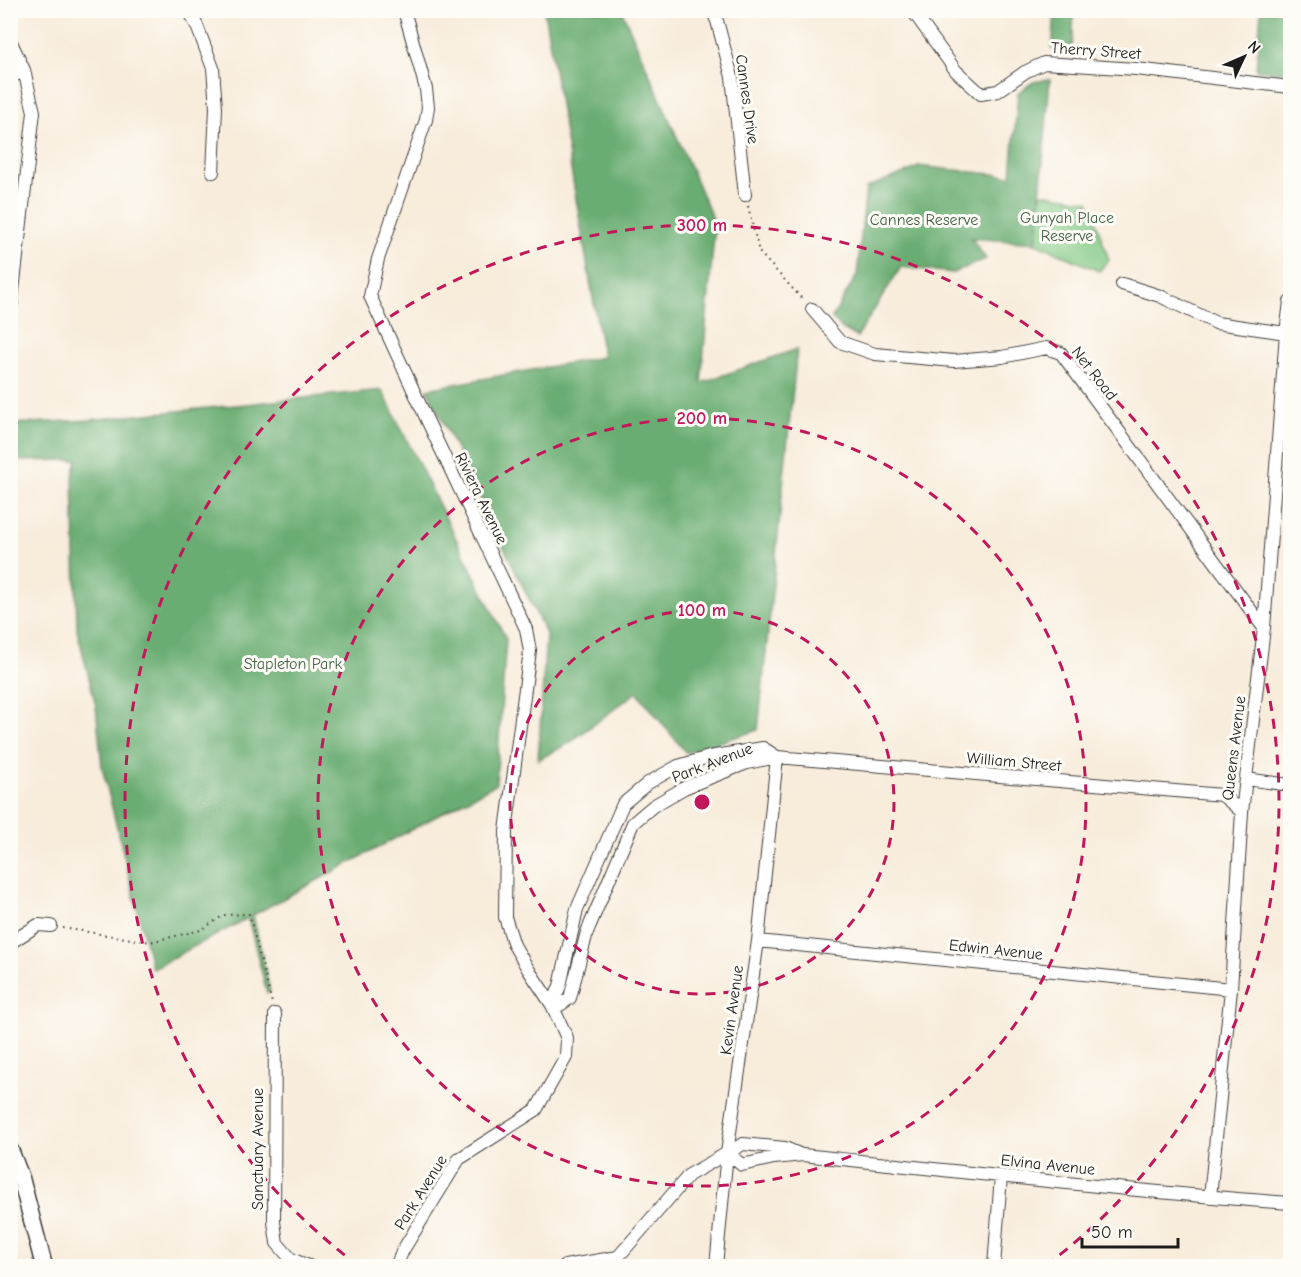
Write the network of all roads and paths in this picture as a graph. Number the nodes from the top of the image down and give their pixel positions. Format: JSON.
{"nodes":[{"id":1,"x":189,"y":10,"type":"edge"},
{"id":2,"x":404,"y":10,"type":"edge"},
{"id":3,"x":712,"y":10,"type":"edge"},
{"id":4,"x":912,"y":10,"type":"edge"},
{"id":5,"x":10,"y":40,"type":"edge"},
{"id":6,"x":24,"y":70,"type":"junction"},
{"id":7,"x":10,"y":78,"type":"edge"},
{"id":8,"x":1290,"y":87,"type":"edge"},
{"id":9,"x":213,"y":172,"type":"dead end"},
{"id":10,"x":745,"y":195,"type":"joint"},
{"id":11,"x":1122,"y":284,"type":"dead end"},
{"id":12,"x":1290,"y":302,"type":"edge"},
{"id":13,"x":812,"y":309,"type":"joint"},
{"id":14,"x":10,"y":316,"type":"edge"},
{"id":15,"x":1286,"y":333,"type":"junction"},
{"id":16,"x":1287,"y":380,"type":"edge"},
{"id":17,"x":10,"y":413,"type":"edge"},
{"id":18,"x":13,"y":428,"type":"dead end"},
{"id":19,"x":1264,"y":628,"type":"junction"},
{"id":20,"x":777,"y":757,"type":"junction"},
{"id":21,"x":1246,"y":779,"type":"junction"},
{"id":22,"x":1290,"y":785,"type":"edge"},
{"id":23,"x":1242,"y":812,"type":"junction"},
{"id":24,"x":51,"y":926,"type":"joint"},
{"id":25,"x":758,"y":942,"type":"junction"},
{"id":26,"x":10,"y":943,"type":"edge"},
{"id":27,"x":1231,"y":989,"type":"junction"},
{"id":28,"x":552,"y":1005,"type":"junction"},
{"id":29,"x":275,"y":1014,"type":"joint"},
{"id":30,"x":10,"y":1150,"type":"edge"},
{"id":31,"x":727,"y":1153,"type":"junction"},
{"id":32,"x":803,"y":1155,"type":"junction"},
{"id":33,"x":1001,"y":1176,"type":"junction"},
{"id":34,"x":1210,"y":1197,"type":"junction"},
{"id":35,"x":1290,"y":1203,"type":"edge"},
{"id":36,"x":44,"y":1266,"type":"edge"},
{"id":37,"x":309,"y":1266,"type":"edge"},
{"id":38,"x":396,"y":1266,"type":"edge"},
{"id":39,"x":565,"y":1266,"type":"edge"},
{"id":40,"x":716,"y":1266,"type":"edge"},
{"id":41,"x":994,"y":1266,"type":"edge"}],
"edges":[{"from":1,"to":9,"type":"street"},
{"from":2,"to":28,"type":"street","name":"Riviera Avenue"},
{"from":3,"to":10,"type":"street","name":"Cannes Drive"},
{"from":4,"to":8,"type":"street","name":"Therry Street"},
{"from":5,"to":6,"type":"street"},
{"from":6,"to":7,"type":"street"},
{"from":6,"to":14,"type":"street"},
{"from":10,"to":13,"type":"path"},
{"from":11,"to":15,"type":"street"},
{"from":12,"to":15,"type":"street","name":"Queens Avenue"},
{"from":13,"to":19,"type":"street","name":"Net Road"},
{"from":15,"to":16,"type":"street","name":"Queens Avenue"},
{"from":16,"to":19,"type":"street","name":"Queens Avenue"},
{"from":17,"to":18,"type":"path"},
{"from":19,"to":21,"type":"street","name":"Queens Avenue"},
{"from":20,"to":23,"type":"street","name":"William Street"},
{"from":20,"to":25,"type":"street","name":"Kevin Avenue"},
{"from":20,"to":28,"type":"street","name":"Park Avenue"},
{"from":20,"to":28,"type":"street","name":"Park Avenue"},
{"from":21,"to":22,"type":"street"},
{"from":21,"to":23,"type":"street","name":"Queens Avenue"},
{"from":23,"to":27,"type":"street","name":"Queens Avenue"},
{"from":24,"to":26,"type":"street"},
{"from":24,"to":29,"type":"path"},
{"from":25,"to":27,"type":"street","name":"Edwin Avenue"},
{"from":25,"to":31,"type":"street","name":"Kevin Avenue"},
{"from":27,"to":34,"type":"street","name":"Queens Avenue"},
{"from":28,"to":38,"type":"street","name":"Park Avenue"},
{"from":29,"to":37,"type":"street","name":"Sanctuary Avenue"},
{"from":30,"to":36,"type":"street"},
{"from":31,"to":32,"type":"street","name":"Elvina Avenue"},
{"from":31,"to":32,"type":"street","name":"Elvina Avenue"},
{"from":31,"to":39,"type":"street","name":"Elvina Avenue"},
{"from":31,"to":40,"type":"street","name":"Kevin Avenue"},
{"from":32,"to":33,"type":"street","name":"Elvina Avenue"},
{"from":33,"to":34,"type":"street","name":"Elvina Avenue"},
{"from":33,"to":41,"type":"street"},
{"from":34,"to":35,"type":"street","name":"Elvina Avenue"}]}
